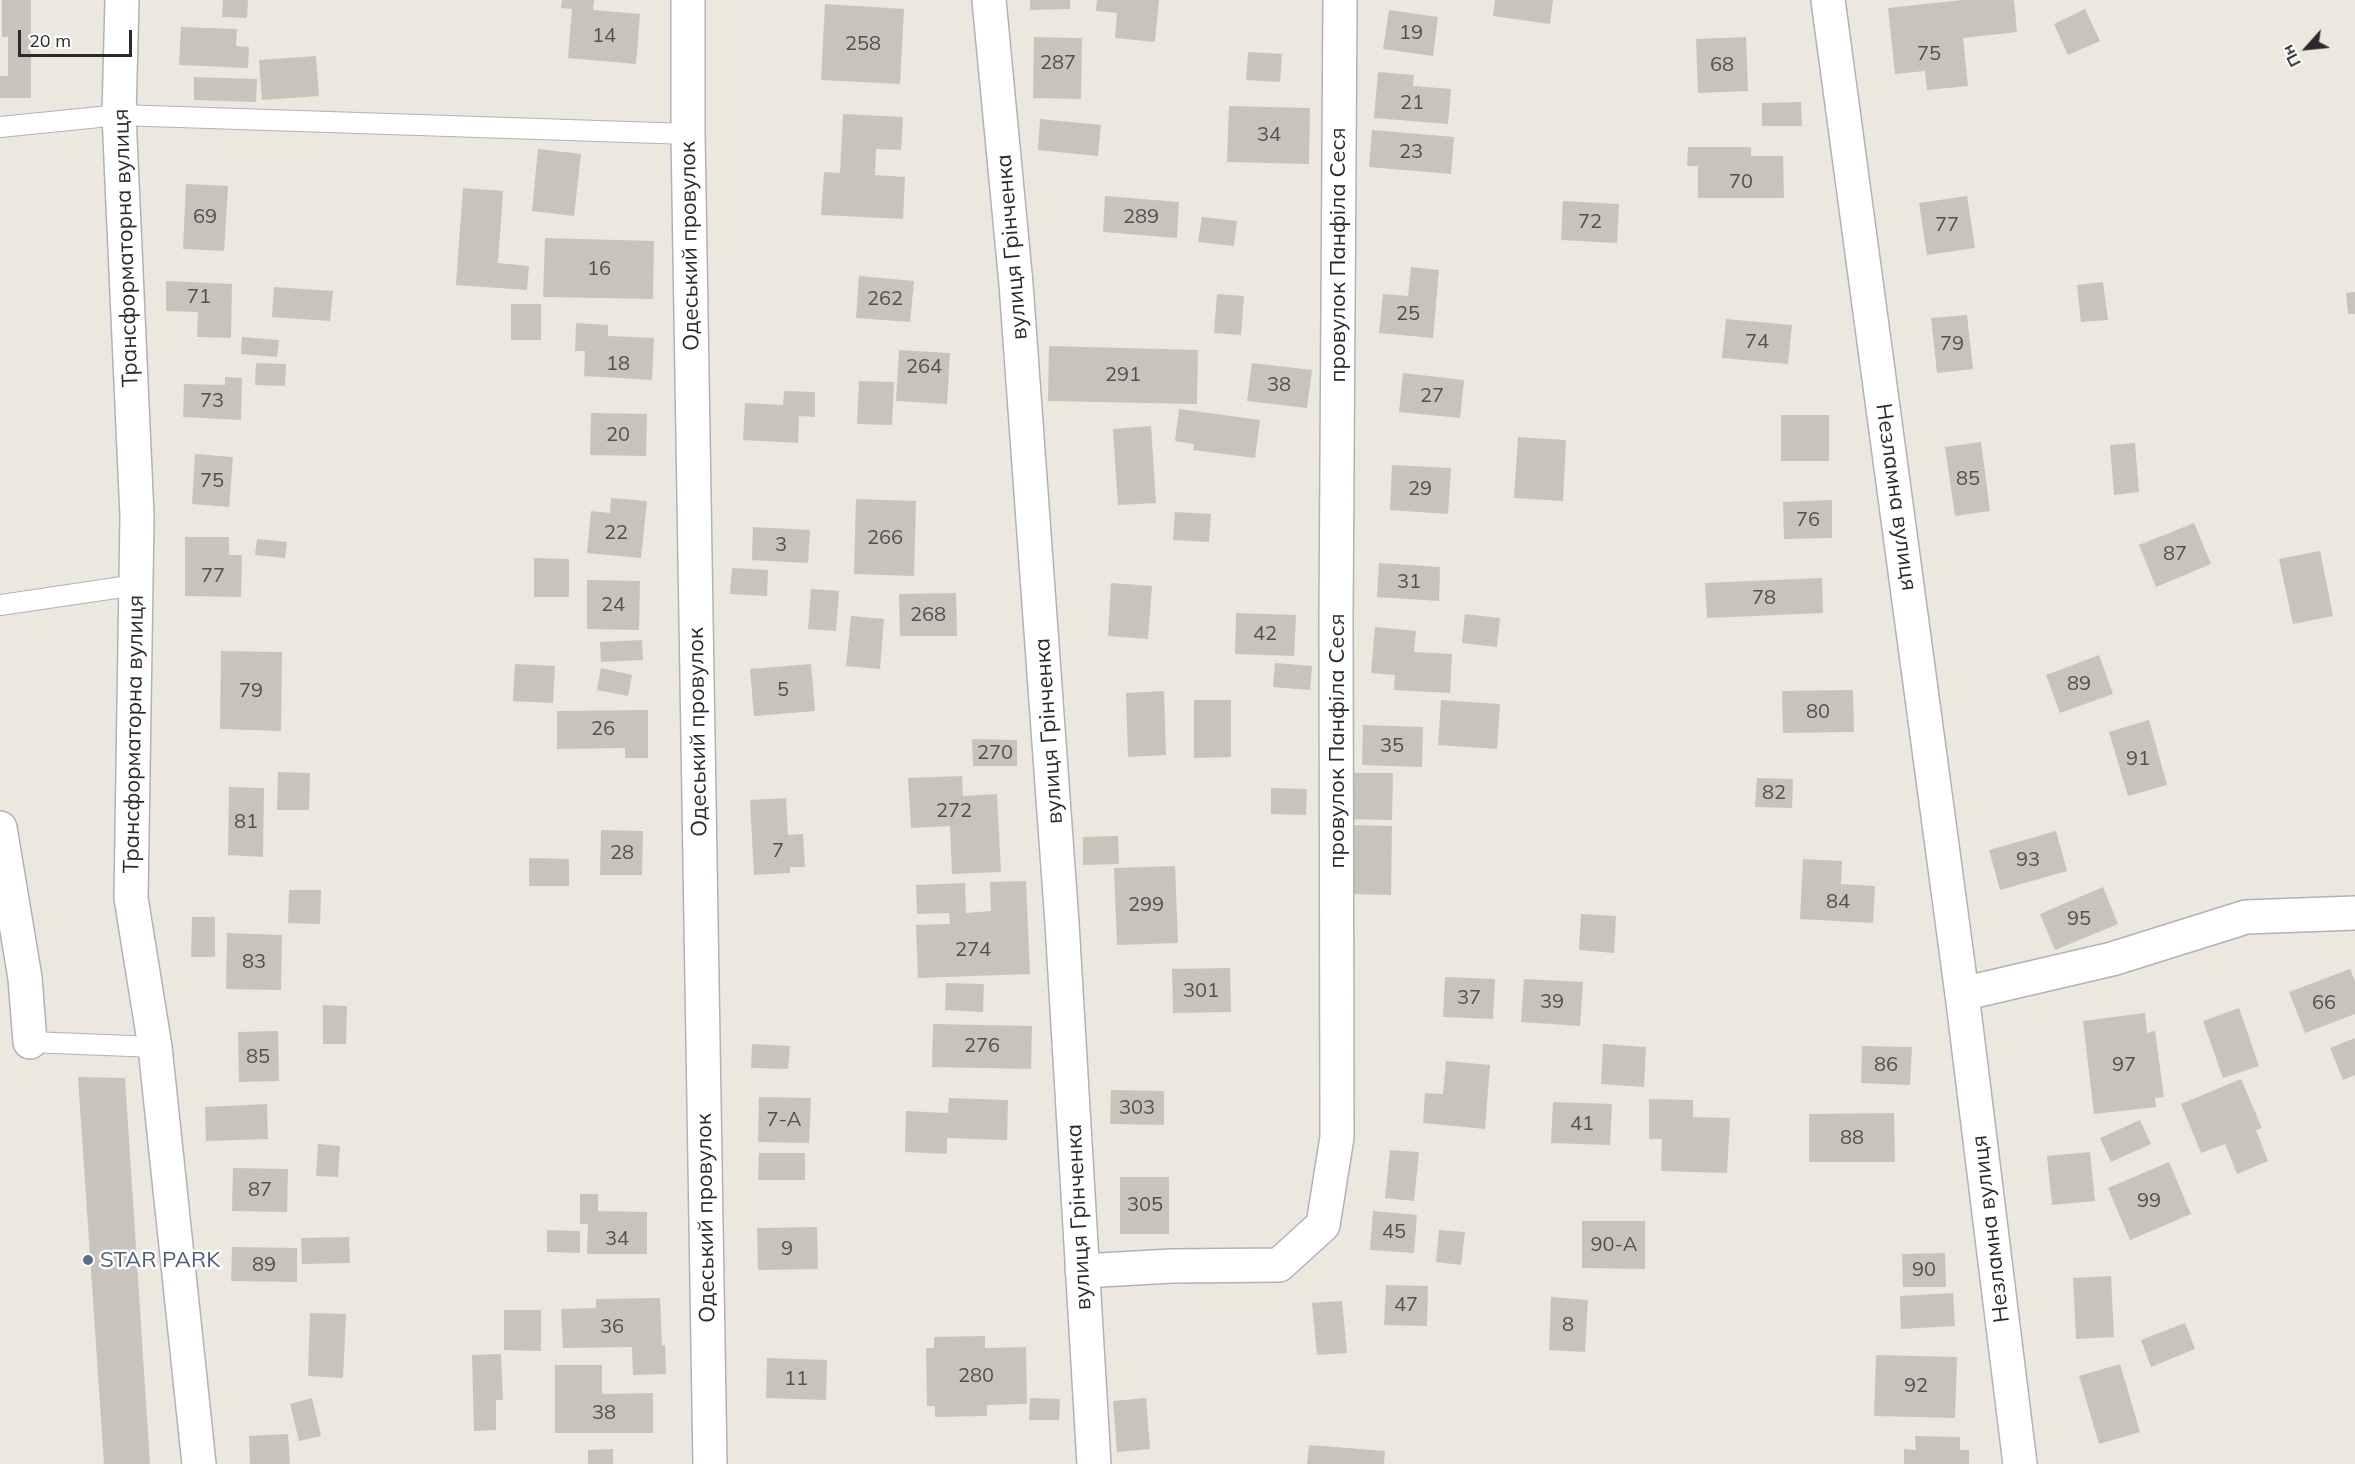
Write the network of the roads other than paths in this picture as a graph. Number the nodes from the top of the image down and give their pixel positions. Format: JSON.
{"nodes":[{"id":1,"x":122,"y":0,"type":"edge"},
{"id":2,"x":688,"y":0,"type":"edge"},
{"id":3,"x":989,"y":0,"type":"edge"},
{"id":4,"x":1340,"y":0,"type":"edge"},
{"id":5,"x":1828,"y":0,"type":"edge"},
{"id":6,"x":119,"y":115,"type":"junction"},
{"id":7,"x":0,"y":127,"type":"edge"},
{"id":8,"x":688,"y":134,"type":"junction"},
{"id":9,"x":136,"y":585,"type":"junction"},
{"id":10,"x":0,"y":605,"type":"edge"},
{"id":11,"x":0,"y":828,"type":"edge"},
{"id":12,"x":2355,"y":914,"type":"edge"},
{"id":13,"x":1962,"y":994,"type":"junction"},
{"id":14,"x":30,"y":1042,"type":"joint"},
{"id":15,"x":155,"y":1047,"type":"junction"},
{"id":16,"x":1082,"y":1271,"type":"junction"},
{"id":17,"x":199,"y":1464,"type":"edge"},
{"id":18,"x":710,"y":1464,"type":"edge"},
{"id":19,"x":1094,"y":1464,"type":"edge"},
{"id":20,"x":2020,"y":1464,"type":"edge"}],
"edges":[{"from":1,"to":6,"type":"street","name":"Трансформаторна вулиця"},
{"from":2,"to":8,"type":"street","name":"Одеський провулок"},
{"from":3,"to":16,"type":"street","name":"вулиця Грінченка"},
{"from":4,"to":16,"type":"street","name":"провулок Панфіла Сеся"},
{"from":5,"to":13,"type":"street","name":"Незламна вулиця"},
{"from":6,"to":7,"type":"lane"},
{"from":6,"to":8,"type":"lane"},
{"from":6,"to":9,"type":"street","name":"Трансформаторна вулиця"},
{"from":8,"to":18,"type":"street","name":"Одеський провулок"},
{"from":9,"to":10,"type":"lane"},
{"from":9,"to":15,"type":"street","name":"Трансформаторна вулиця"},
{"from":11,"to":14,"type":"street"},
{"from":12,"to":13,"type":"street"},
{"from":13,"to":20,"type":"street","name":"Незламна вулиця"},
{"from":14,"to":15,"type":"lane"},
{"from":15,"to":17,"type":"street","name":"Трансформаторна вулиця"},
{"from":16,"to":19,"type":"street","name":"вулиця Грінченка"}]}
